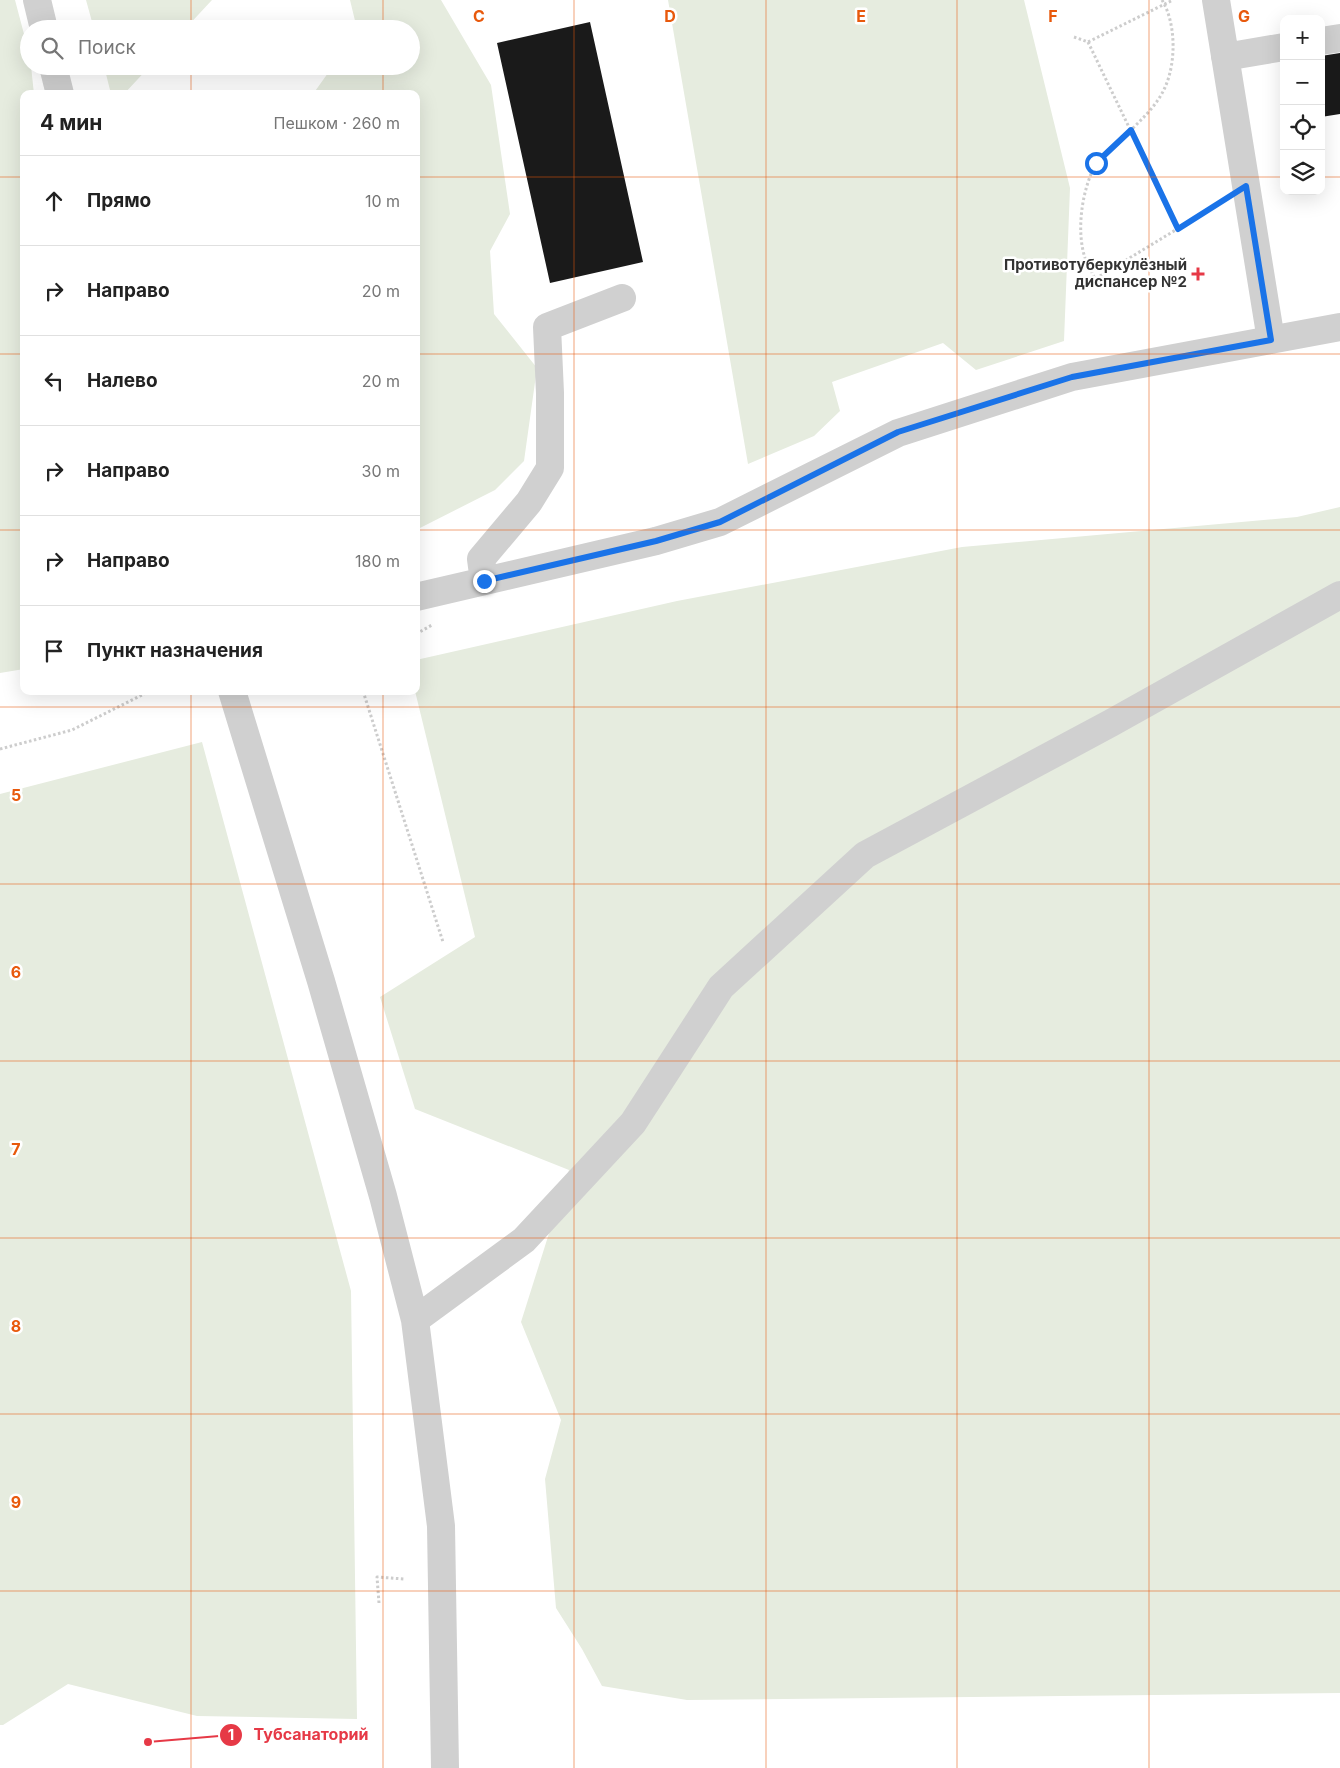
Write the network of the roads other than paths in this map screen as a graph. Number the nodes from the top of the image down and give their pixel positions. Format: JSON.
{"nodes":[{"id":1,"x":37,"y":0,"type":"edge"},
{"id":2,"x":1216,"y":0,"type":"edge"},
{"id":3,"x":42,"y":20,"type":"edge"},
{"id":4,"x":1340,"y":38,"type":"edge"},
{"id":5,"x":1325,"y":40,"type":"edge"},
{"id":6,"x":1280,"y":48,"type":"edge"},
{"id":7,"x":1225,"y":57,"type":"junction"},
{"id":8,"x":55,"y":75,"type":"edge"},
{"id":9,"x":59,"y":90,"type":"edge"},
{"id":10,"x":622,"y":298,"type":"dead end"},
{"id":11,"x":1340,"y":327,"type":"edge"},
{"id":12,"x":1271,"y":340,"type":"junction"},
{"id":13,"x":484,"y":581,"type":"junction"},
{"id":14,"x":1340,"y":595,"type":"edge"},
{"id":15,"x":420,"y":596,"type":"edge"},
{"id":16,"x":233,"y":695,"type":"edge"},
{"id":17,"x":415,"y":1320,"type":"junction"},
{"id":18,"x":445,"y":1768,"type":"edge"}],
"edges":[{"from":1,"to":3,"type":"street"},
{"from":2,"to":7,"type":"street"},
{"from":4,"to":5,"type":"street"},
{"from":6,"to":7,"type":"street"},
{"from":7,"to":12,"type":"street"},
{"from":8,"to":9,"type":"street"},
{"from":10,"to":13,"type":"street"},
{"from":11,"to":12,"type":"street"},
{"from":12,"to":13,"type":"street"},
{"from":13,"to":15,"type":"street"},
{"from":14,"to":17,"type":"street"},
{"from":16,"to":17,"type":"street"},
{"from":17,"to":18,"type":"street"}]}
